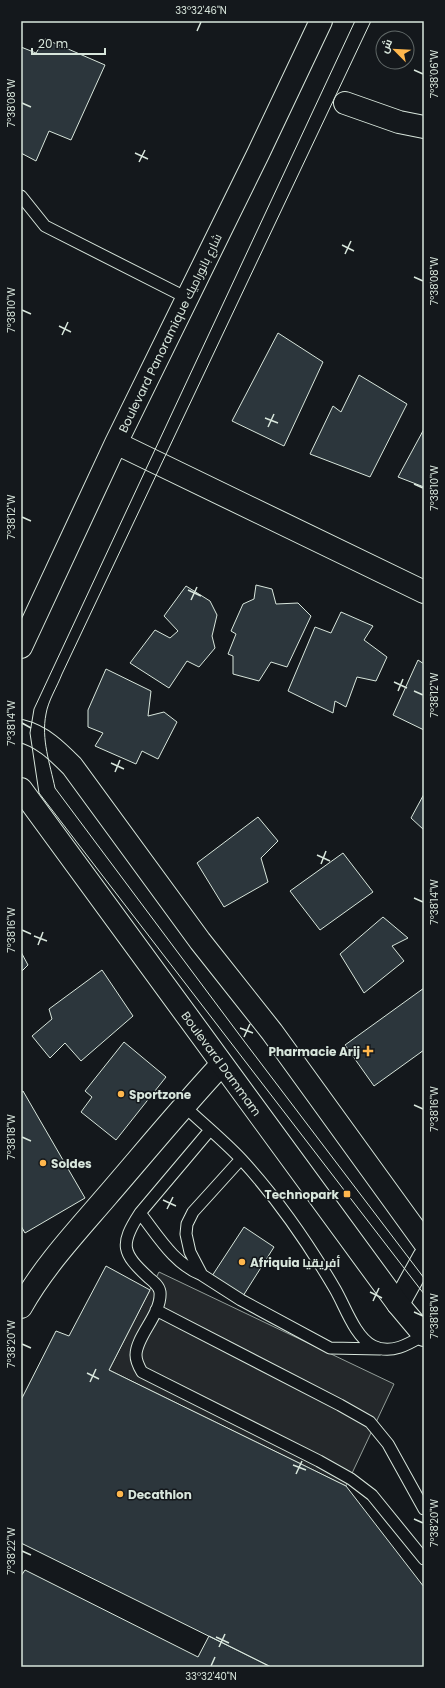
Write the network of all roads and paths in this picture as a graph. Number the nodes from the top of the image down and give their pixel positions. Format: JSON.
{"nodes":[{"id":1,"x":321,"y":21,"type":"edge"},
{"id":2,"x":345,"y":103,"type":"dead end"},
{"id":3,"x":424,"y":127,"type":"edge"},
{"id":4,"x":21,"y":196,"type":"edge"},
{"id":5,"x":187,"y":298,"type":"junction"},
{"id":6,"x":116,"y":443,"type":"junction"},
{"id":7,"x":424,"y":592,"type":"edge"},
{"id":8,"x":21,"y":647,"type":"edge"},
{"id":9,"x":21,"y":731,"type":"edge"},
{"id":10,"x":21,"y":789,"type":"edge"},
{"id":11,"x":221,"y":1065,"type":"junction"},
{"id":12,"x":183,"y":1105,"type":"junction"},
{"id":13,"x":210,"y":1130,"type":"junction"},
{"id":14,"x":241,"y":1159,"type":"junction"},
{"id":15,"x":140,"y":1213,"type":"junction"},
{"id":16,"x":424,"y":1242,"type":"edge"},
{"id":17,"x":424,"y":1257,"type":"edge"},
{"id":18,"x":202,"y":1275,"type":"junction"},
{"id":19,"x":398,"y":1304,"type":"junction"},
{"id":20,"x":21,"y":1307,"type":"edge"},
{"id":21,"x":156,"y":1310,"type":"junction"},
{"id":22,"x":424,"y":1336,"type":"edge"},
{"id":23,"x":382,"y":1349,"type":"junction"},
{"id":24,"x":424,"y":1509,"type":"edge"},
{"id":25,"x":424,"y":1559,"type":"edge"}],
"edges":[{"from":1,"to":5,"type":"street","name":"Boulevard Panoramique شارع بانوراميك"},
{"from":2,"to":3,"type":"street"},
{"from":4,"to":5,"type":"lane"},
{"from":5,"to":6,"type":"street","name":"Boulevard Panoramique شارع بانوراميك"},
{"from":6,"to":7,"type":"street"},
{"from":6,"to":8,"type":"street","name":"Boulevard Panoramique شارع بانوراميك"},
{"from":9,"to":16,"type":"street"},
{"from":10,"to":11,"type":"street","name":"Boulevard Dammam"},
{"from":11,"to":12,"type":"street"},
{"from":11,"to":19,"type":"street","name":"Boulevard Dammam"},
{"from":12,"to":13,"type":"lane"},
{"from":12,"to":20,"type":"street"},
{"from":13,"to":14,"type":"lane"},
{"from":13,"to":15,"type":"lane"},
{"from":14,"to":18,"type":"lane"},
{"from":14,"to":23,"type":"lane"},
{"from":15,"to":18,"type":"lane"},
{"from":15,"to":21,"type":"lane"},
{"from":17,"to":19,"type":"street"},
{"from":18,"to":23,"type":"lane"},
{"from":19,"to":22,"type":"street","name":"Boulevard Dammam"},
{"from":21,"to":24,"type":"lane"},
{"from":21,"to":25,"type":"lane"},
{"from":22,"to":23,"type":"lane"}]}
